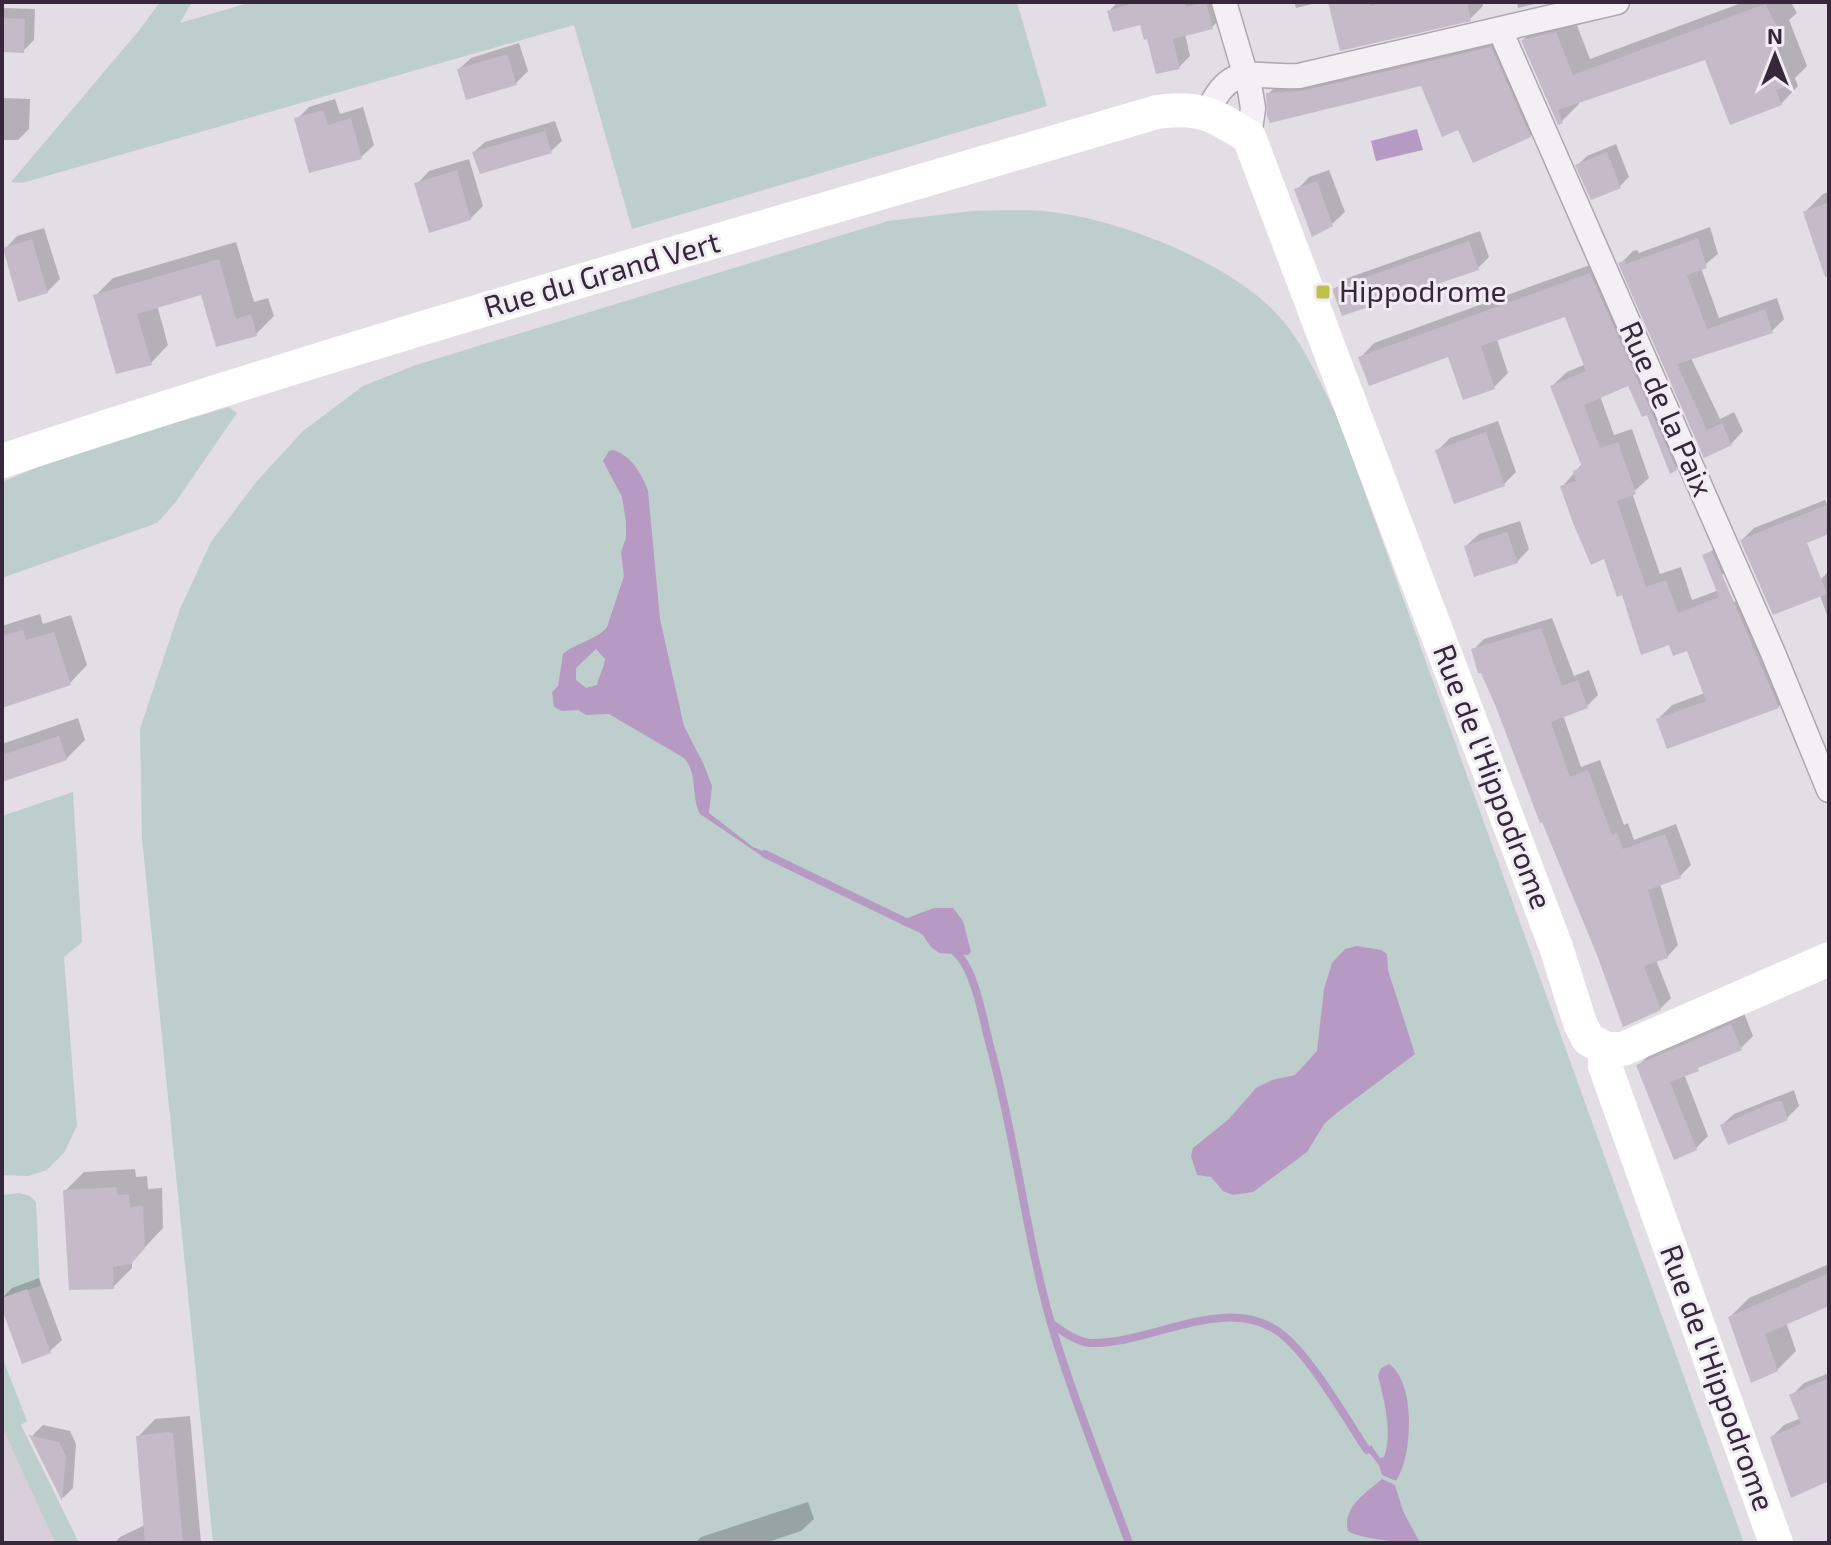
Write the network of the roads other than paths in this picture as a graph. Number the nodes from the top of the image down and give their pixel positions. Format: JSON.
{"nodes":[{"id":1,"x":1224,"y":2,"type":"edge"},
{"id":2,"x":1617,"y":2,"type":"edge"},
{"id":3,"x":1500,"y":30,"type":"junction"},
{"id":4,"x":1243,"y":74,"type":"junction"},
{"id":5,"x":1208,"y":112,"type":"junction"},
{"id":6,"x":1249,"y":137,"type":"junction"},
{"id":7,"x":2,"y":461,"type":"edge"},
{"id":8,"x":1829,"y":790,"type":"edge"},
{"id":9,"x":1829,"y":959,"type":"edge"},
{"id":10,"x":1606,"y":1049,"type":"junction"},
{"id":11,"x":1776,"y":1543,"type":"edge"}],
"edges":[{"from":1,"to":4,"type":"street","name":"Rue de l'Hippodrome"},
{"from":2,"to":3,"type":"street"},
{"from":3,"to":4,"type":"street"},
{"from":3,"to":8,"type":"street","name":"Rue de la Paix"},
{"from":4,"to":5,"type":"street"},
{"from":4,"to":6,"type":"street","name":"Rue de l'Hippodrome"},
{"from":5,"to":6,"type":"main road","name":"Rue du Grand Vert"},
{"from":5,"to":7,"type":"main road","name":"Rue du Grand Vert"},
{"from":6,"to":10,"type":"main road","name":"Rue de l'Hippodrome"},
{"from":9,"to":10,"type":"main road"},
{"from":10,"to":11,"type":"main road","name":"Rue de l'Hippodrome"}]}
